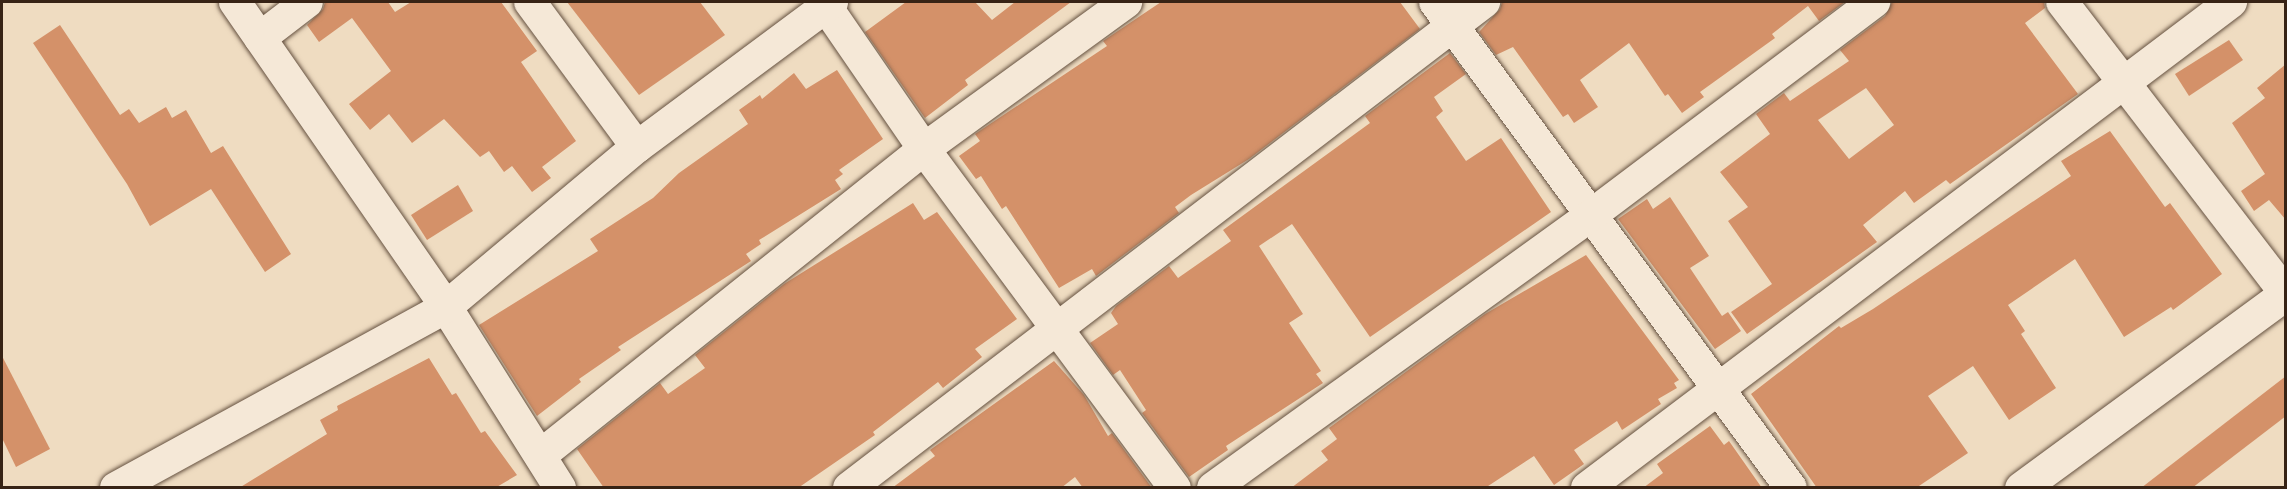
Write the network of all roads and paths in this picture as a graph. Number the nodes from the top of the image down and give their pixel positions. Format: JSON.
{"nodes":[{"id":1,"x":235,"y":2,"type":"edge"},
{"id":2,"x":307,"y":2,"type":"edge"},
{"id":3,"x":530,"y":2,"type":"edge"},
{"id":4,"x":1126,"y":2,"type":"edge"},
{"id":5,"x":1484,"y":2,"type":"edge"},
{"id":6,"x":1874,"y":2,"type":"edge"},
{"id":7,"x":2062,"y":2,"type":"edge"},
{"id":8,"x":2231,"y":2,"type":"edge"},
{"id":9,"x":827,"y":3,"type":"edge"},
{"id":10,"x":1444,"y":13,"type":"edge"},
{"id":11,"x":260,"y":39,"type":"junction"},
{"id":12,"x":2123,"y":82,"type":"junction"},
{"id":13,"x":637,"y":147,"type":"junction"},
{"id":14,"x":924,"y":149,"type":"junction"},
{"id":15,"x":1594,"y":213,"type":"junction"},
{"id":16,"x":2285,"y":293,"type":"edge"},
{"id":17,"x":446,"y":307,"type":"junction"},
{"id":18,"x":1055,"y":328,"type":"junction"},
{"id":19,"x":1719,"y":390,"type":"junction"},
{"id":20,"x":541,"y":455,"type":"junction"},
{"id":21,"x":116,"y":488,"type":"edge"},
{"id":22,"x":560,"y":488,"type":"edge"},
{"id":23,"x":849,"y":488,"type":"edge"},
{"id":24,"x":1175,"y":488,"type":"edge"},
{"id":25,"x":1213,"y":488,"type":"edge"},
{"id":26,"x":1587,"y":488,"type":"edge"},
{"id":27,"x":1791,"y":488,"type":"edge"},
{"id":28,"x":2021,"y":488,"type":"edge"}],
"edges":[{"from":1,"to":11,"type":"street"},
{"from":2,"to":11,"type":"street"},
{"from":3,"to":13,"type":"street"},
{"from":4,"to":14,"type":"street"},
{"from":5,"to":10,"type":"street"},
{"from":6,"to":15,"type":"street"},
{"from":7,"to":12,"type":"street"},
{"from":8,"to":12,"type":"street"},
{"from":9,"to":13,"type":"street"},
{"from":9,"to":14,"type":"street"},
{"from":10,"to":15,"type":"street"},
{"from":10,"to":18,"type":"street"},
{"from":11,"to":17,"type":"street"},
{"from":12,"to":16,"type":"street"},
{"from":12,"to":19,"type":"street"},
{"from":13,"to":17,"type":"street"},
{"from":14,"to":18,"type":"street"},
{"from":14,"to":20,"type":"street"},
{"from":15,"to":19,"type":"street"},
{"from":15,"to":25,"type":"street"},
{"from":16,"to":28,"type":"street"},
{"from":17,"to":20,"type":"street"},
{"from":17,"to":21,"type":"street"},
{"from":18,"to":23,"type":"street"},
{"from":18,"to":24,"type":"street"},
{"from":19,"to":26,"type":"street"},
{"from":19,"to":27,"type":"street"},
{"from":20,"to":22,"type":"street"}]}
